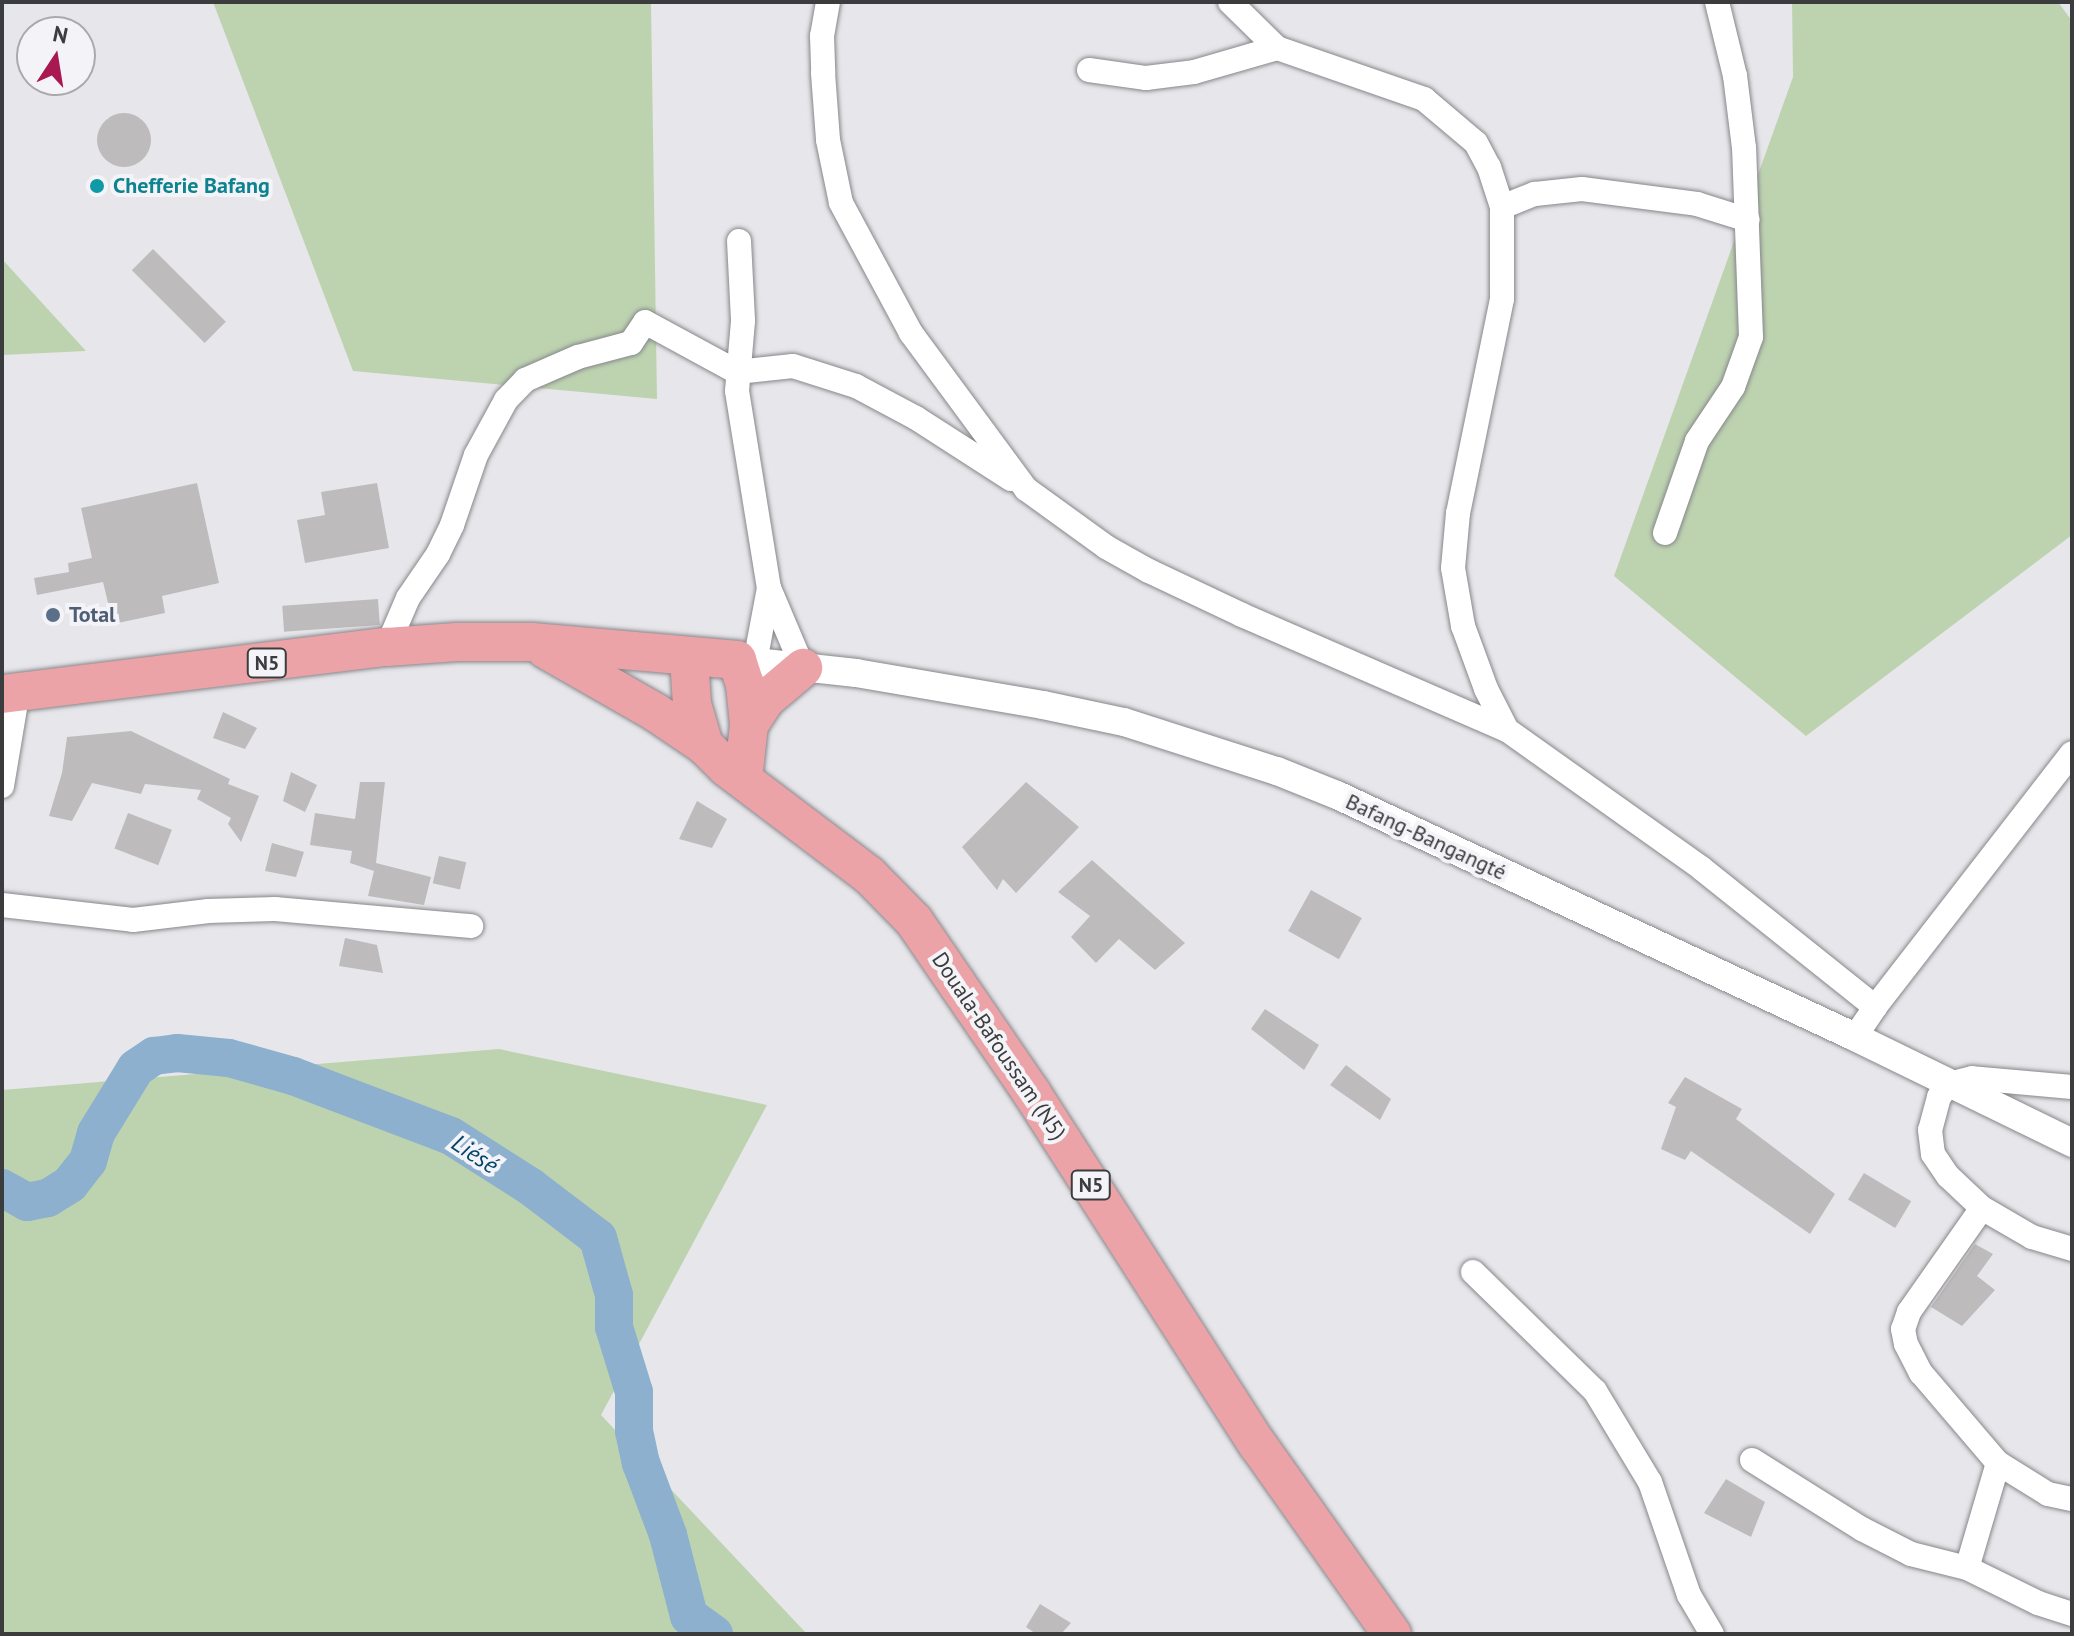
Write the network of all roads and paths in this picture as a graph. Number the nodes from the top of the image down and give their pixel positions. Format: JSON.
{"nodes":[{"id":1,"x":828,"y":2,"type":"edge"},
{"id":2,"x":1230,"y":2,"type":"edge"},
{"id":3,"x":1717,"y":2,"type":"edge"},
{"id":4,"x":1277,"y":48,"type":"junction"},
{"id":5,"x":1089,"y":70,"type":"dead end"},
{"id":6,"x":1502,"y":207,"type":"junction"},
{"id":7,"x":1748,"y":220,"type":"junction"},
{"id":8,"x":739,"y":241,"type":"dead end"},
{"id":9,"x":737,"y":372,"type":"junction"},
{"id":10,"x":1026,"y":489,"type":"junction"},
{"id":11,"x":1665,"y":533,"type":"dead end"},
{"id":12,"x":769,"y":588,"type":"junction"},
{"id":13,"x":532,"y":642,"type":"junction"},
{"id":14,"x":387,"y":647,"type":"junction"},
{"id":15,"x":689,"y":658,"type":"junction"},
{"id":16,"x":746,"y":661,"type":"junction"},
{"id":17,"x":803,"y":668,"type":"junction"},
{"id":18,"x":10,"y":692,"type":"edge"},
{"id":19,"x":749,"y":725,"type":"junction"},
{"id":20,"x":1507,"y":730,"type":"junction"},
{"id":21,"x":704,"y":745,"type":"junction"},
{"id":22,"x":2072,"y":753,"type":"edge"},
{"id":23,"x":743,"y":779,"type":"junction"},
{"id":24,"x":2,"y":786,"type":"edge"},
{"id":25,"x":2,"y":905,"type":"edge"},
{"id":26,"x":471,"y":926,"type":"dead end"},
{"id":27,"x":1875,"y":1007,"type":"junction"},
{"id":28,"x":1855,"y":1037,"type":"junction"},
{"id":29,"x":1949,"y":1084,"type":"junction"},
{"id":30,"x":2072,"y":1087,"type":"edge"},
{"id":31,"x":2072,"y":1143,"type":"edge"},
{"id":32,"x":1982,"y":1208,"type":"junction"},
{"id":33,"x":2072,"y":1249,"type":"edge"},
{"id":34,"x":1473,"y":1272,"type":"dead end"},
{"id":35,"x":1752,"y":1460,"type":"dead end"},
{"id":36,"x":1998,"y":1463,"type":"junction"},
{"id":37,"x":2072,"y":1499,"type":"edge"},
{"id":38,"x":1967,"y":1568,"type":"junction"},
{"id":39,"x":2072,"y":1614,"type":"edge"},
{"id":40,"x":1392,"y":1634,"type":"edge"},
{"id":41,"x":1712,"y":1634,"type":"edge"}],
"edges":[{"from":1,"to":10,"type":"street"},
{"from":2,"to":4,"type":"street"},
{"from":3,"to":7,"type":"street"},
{"from":4,"to":5,"type":"street"},
{"from":4,"to":6,"type":"street"},
{"from":6,"to":7,"type":"street"},
{"from":6,"to":20,"type":"street"},
{"from":7,"to":11,"type":"street"},
{"from":8,"to":9,"type":"street"},
{"from":9,"to":10,"type":"street"},
{"from":9,"to":12,"type":"street"},
{"from":9,"to":14,"type":"street"},
{"from":10,"to":20,"type":"street"},
{"from":12,"to":16,"type":"street"},
{"from":12,"to":17,"type":"street"},
{"from":13,"to":14,"type":"highway","number":"N5"},
{"from":13,"to":15,"type":"highway","number":"N5"},
{"from":13,"to":21,"type":"highway","name":"Douala-Bafoussam (N5)"},
{"from":14,"to":18,"type":"highway","number":"N5"},
{"from":15,"to":16,"type":"highway","number":"N5"},
{"from":15,"to":21,"type":"highway"},
{"from":16,"to":17,"type":"street","name":"Bafang-Bangangté"},
{"from":16,"to":19,"type":"highway"},
{"from":17,"to":19,"type":"highway"},
{"from":17,"to":28,"type":"street","name":"Bafang-Bangangté"},
{"from":18,"to":24,"type":"street"},
{"from":19,"to":23,"type":"highway"},
{"from":20,"to":27,"type":"street"},
{"from":21,"to":23,"type":"highway","name":"Douala-Bafoussam (N5)","number":"N5"},
{"from":22,"to":27,"type":"street"},
{"from":23,"to":40,"type":"highway","name":"Douala-Bafoussam (N5)","number":"N5"},
{"from":25,"to":26,"type":"street"},
{"from":27,"to":28,"type":"street"},
{"from":28,"to":29,"type":"street","name":"Bafang-Bangangté"},
{"from":29,"to":30,"type":"street"},
{"from":29,"to":31,"type":"street","name":"Bafang-Bangangté"},
{"from":29,"to":32,"type":"street"},
{"from":32,"to":33,"type":"street"},
{"from":32,"to":36,"type":"street"},
{"from":34,"to":41,"type":"street"},
{"from":35,"to":38,"type":"street"},
{"from":36,"to":37,"type":"street"},
{"from":36,"to":38,"type":"street"},
{"from":38,"to":39,"type":"street"}]}
